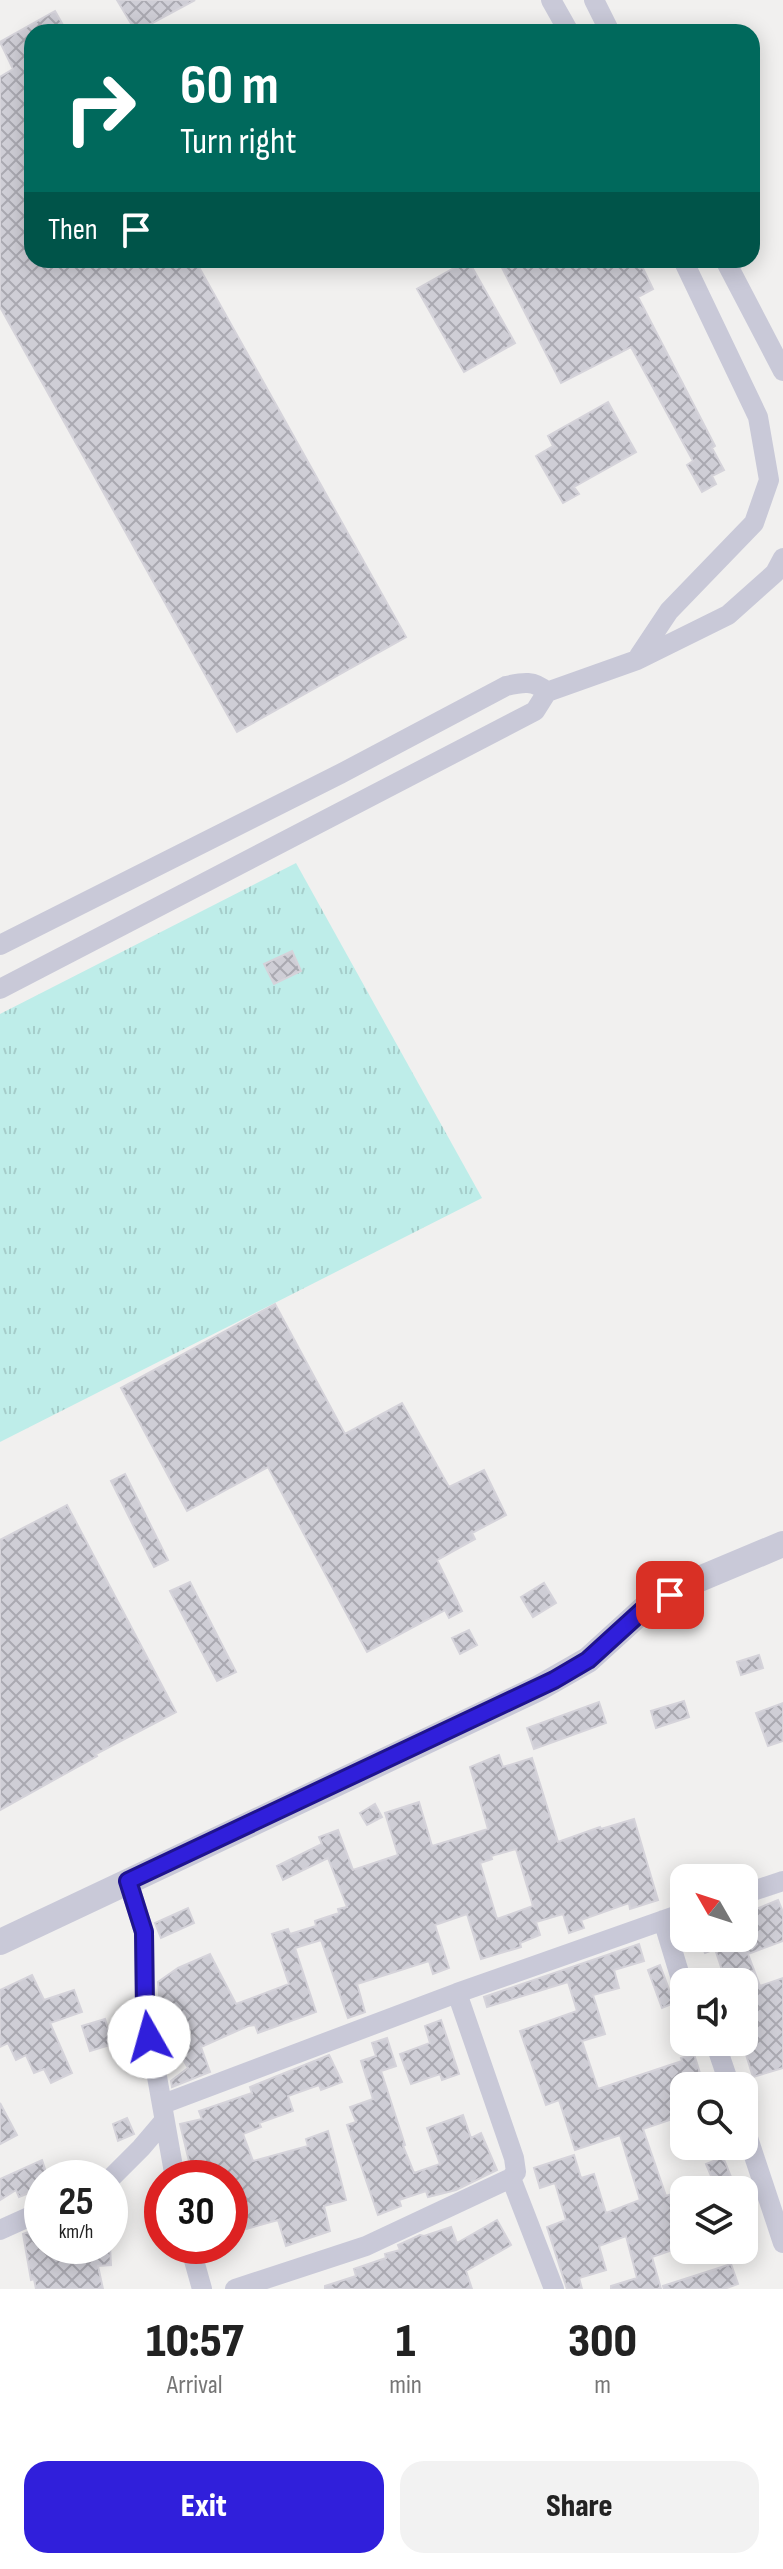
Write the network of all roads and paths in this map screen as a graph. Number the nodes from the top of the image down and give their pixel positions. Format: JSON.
{"nodes":[{"id":1,"x":551,"y":0,"type":"edge"},
{"id":2,"x":594,"y":0,"type":"edge"},
{"id":3,"x":564,"y":24,"type":"edge"},
{"id":4,"x":606,"y":24,"type":"edge"},
{"id":5,"x":687,"y":268,"type":"edge"},
{"id":6,"x":729,"y":268,"type":"edge"},
{"id":7,"x":783,"y":371,"type":"edge"},
{"id":8,"x":783,"y":558,"type":"edge"},
{"id":9,"x":637,"y":660,"type":"junction"},
{"id":10,"x":547,"y":692,"type":"junction"},
{"id":11,"x":0,"y":945,"type":"edge"},
{"id":12,"x":0,"y":989,"type":"edge"},
{"id":13,"x":783,"y":1544,"type":"edge"},
{"id":14,"x":128,"y":1881,"type":"junction"},
{"id":15,"x":783,"y":1881,"type":"edge"},
{"id":16,"x":758,"y":1889,"type":"edge"},
{"id":17,"x":670,"y":1918,"type":"edge"},
{"id":18,"x":663,"y":1920,"type":"junction"},
{"id":19,"x":0,"y":1942,"type":"edge"},
{"id":20,"x":678,"y":1968,"type":"edge"},
{"id":21,"x":457,"y":1993,"type":"junction"},
{"id":22,"x":163,"y":2113,"type":"junction"},
{"id":23,"x":141,"y":2148,"type":"junction"},
{"id":24,"x":160,"y":2160,"type":"edge"},
{"id":25,"x":172,"y":2160,"type":"edge"},
{"id":26,"x":755,"y":2160,"type":"edge"},
{"id":27,"x":128,"y":2161,"type":"edge"},
{"id":28,"x":511,"y":2178,"type":"junction"},
{"id":29,"x":24,"y":2219,"type":"edge"},
{"id":30,"x":0,"y":2230,"type":"edge"},
{"id":31,"x":783,"y":2243,"type":"edge"},
{"id":32,"x":195,"y":2264,"type":"edge"},
{"id":33,"x":202,"y":2289,"type":"edge"},
{"id":34,"x":235,"y":2289,"type":"edge"},
{"id":35,"x":554,"y":2289,"type":"edge"}],
"edges":[{"from":1,"to":3,"type":"street"},
{"from":2,"to":4,"type":"street"},
{"from":5,"to":9,"type":"street"},
{"from":6,"to":7,"type":"street"},
{"from":8,"to":9,"type":"street"},
{"from":9,"to":10,"type":"street"},
{"from":10,"to":11,"type":"street"},
{"from":10,"to":12,"type":"street"},
{"from":13,"to":14,"type":"street"},
{"from":14,"to":19,"type":"street"},
{"from":14,"to":22,"type":"street"},
{"from":15,"to":16,"type":"street"},
{"from":17,"to":18,"type":"street"},
{"from":18,"to":20,"type":"street"},
{"from":18,"to":21,"type":"street"},
{"from":21,"to":22,"type":"street"},
{"from":21,"to":28,"type":"street"},
{"from":22,"to":23,"type":"street"},
{"from":22,"to":25,"type":"street"},
{"from":23,"to":24,"type":"street"},
{"from":23,"to":27,"type":"street"},
{"from":26,"to":31,"type":"street"},
{"from":28,"to":34,"type":"street"},
{"from":28,"to":35,"type":"street"},
{"from":29,"to":30,"type":"street"},
{"from":32,"to":33,"type":"street"}]}
